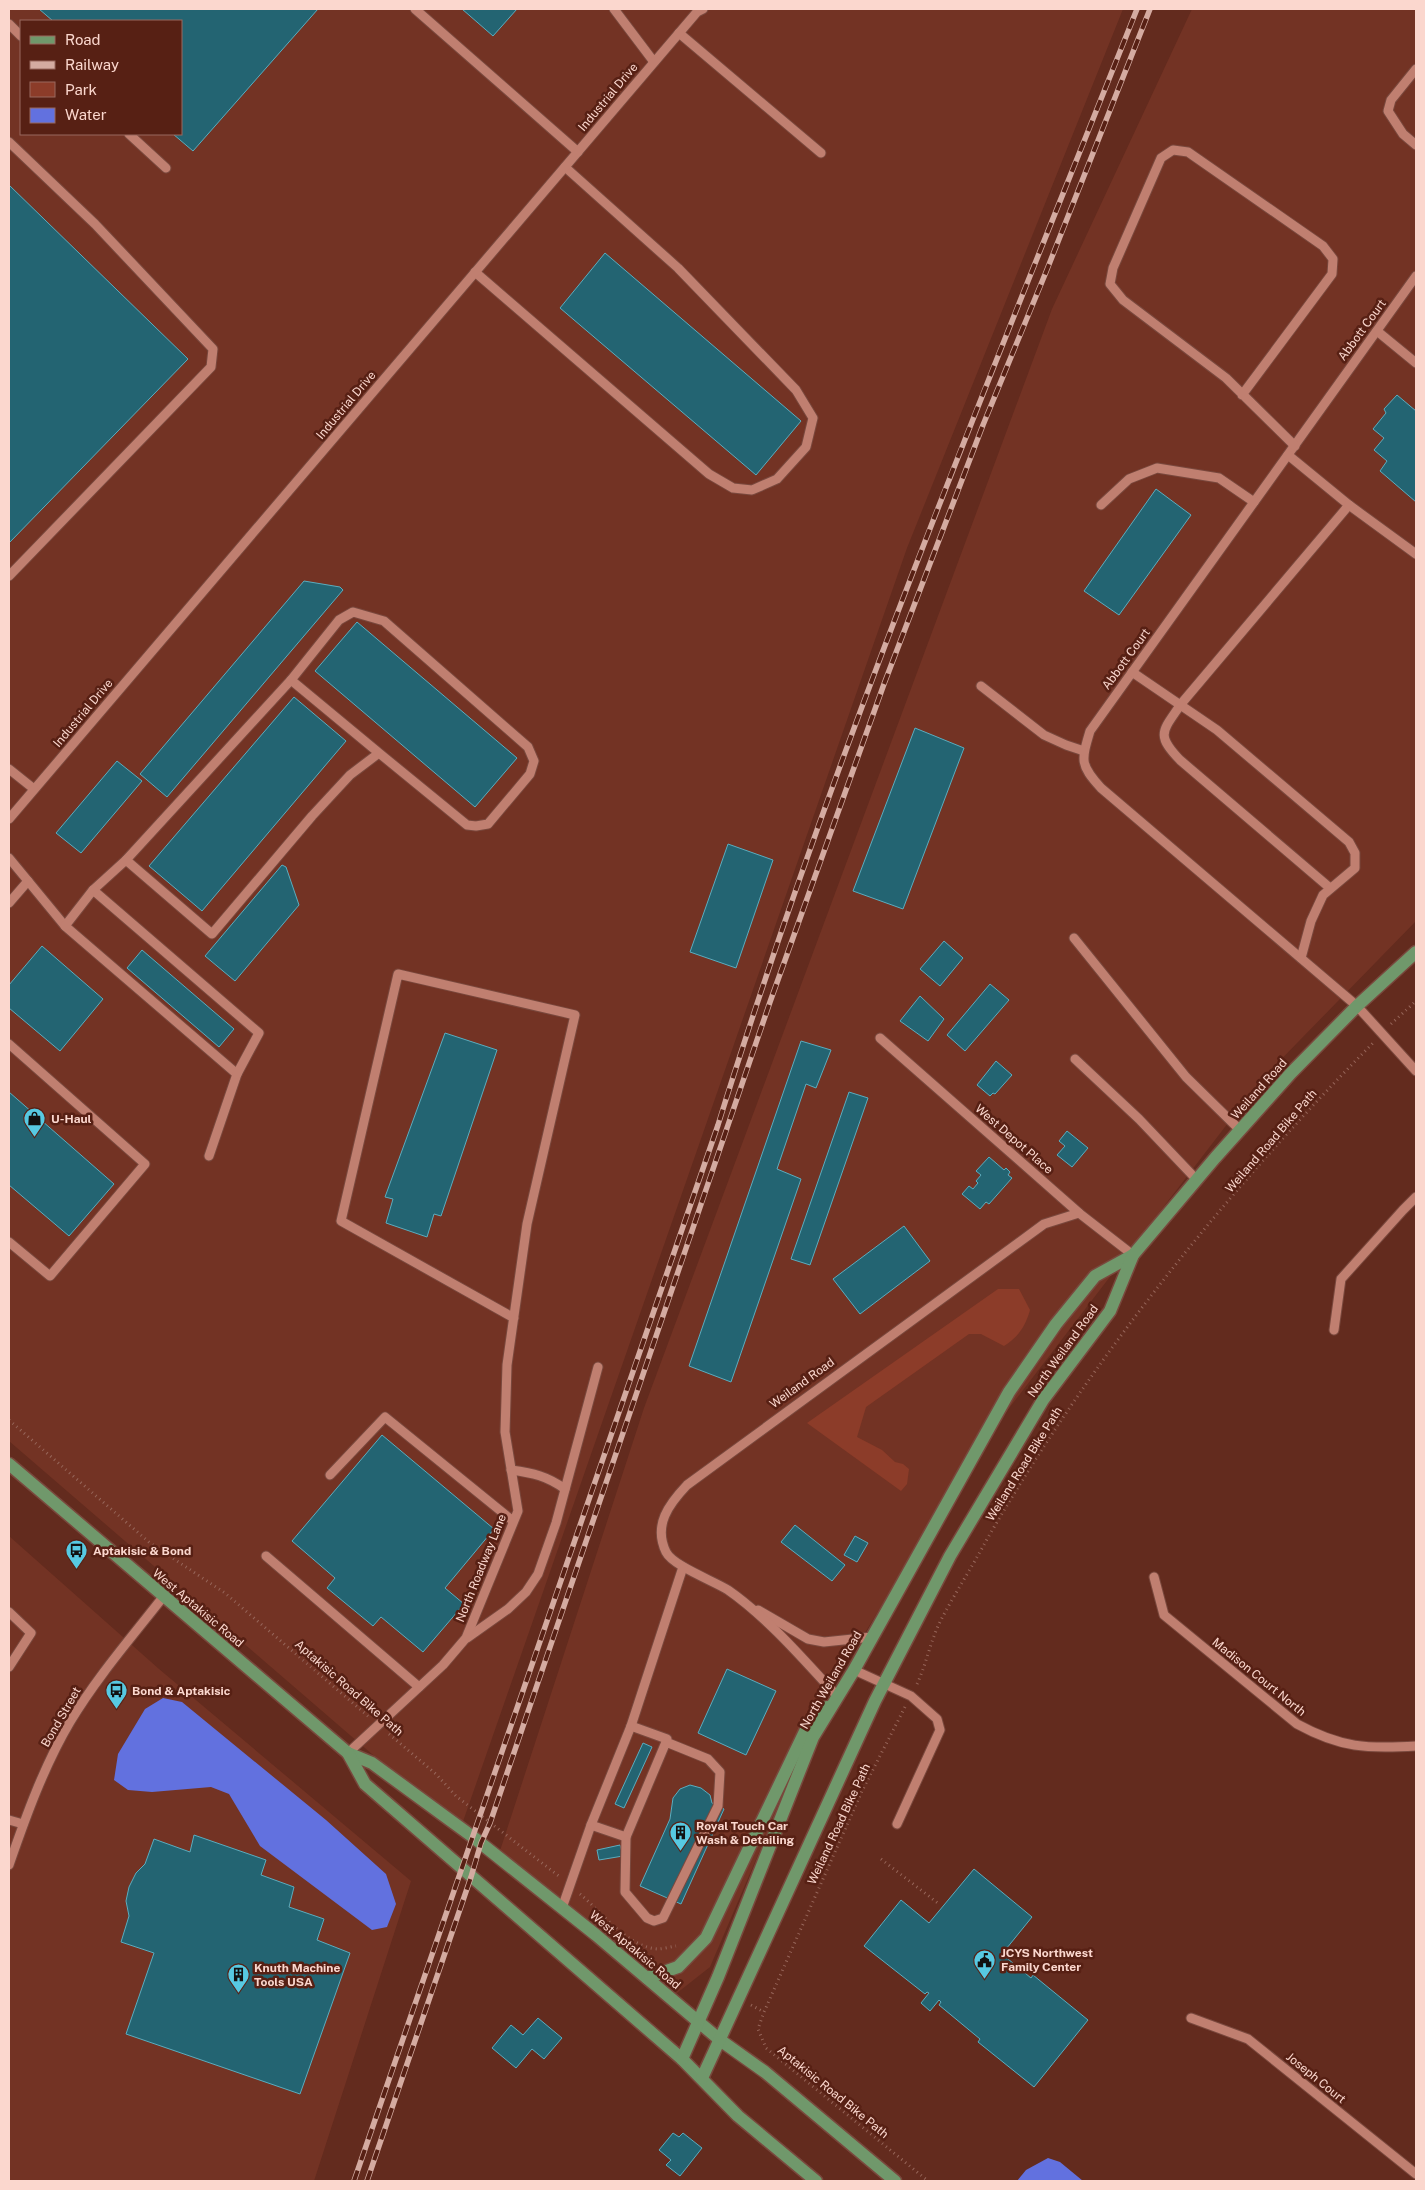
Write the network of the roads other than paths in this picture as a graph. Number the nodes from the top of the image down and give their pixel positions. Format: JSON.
{"nodes":[{"id":1,"x":415,"y":9,"type":"edge"},
{"id":2,"x":614,"y":9,"type":"edge"},
{"id":3,"x":703,"y":9,"type":"edge"},
{"id":4,"x":9,"y":24,"type":"edge"},
{"id":5,"x":679,"y":33,"type":"junction"},
{"id":6,"x":20,"y":35,"type":"edge"},
{"id":7,"x":654,"y":62,"type":"junction"},
{"id":8,"x":1416,"y":68,"type":"edge"},
{"id":9,"x":130,"y":135,"type":"edge"},
{"id":10,"x":9,"y":142,"type":"edge"},
{"id":11,"x":1416,"y":144,"type":"edge"},
{"id":12,"x":578,"y":152,"type":"junction"},
{"id":13,"x":821,"y":153,"type":"dead end"},
{"id":14,"x":565,"y":167,"type":"junction"},
{"id":15,"x":166,"y":168,"type":"dead end"},
{"id":16,"x":475,"y":272,"type":"junction"},
{"id":17,"x":1416,"y":276,"type":"edge"},
{"id":18,"x":1377,"y":331,"type":"junction"},
{"id":19,"x":1416,"y":364,"type":"edge"},
{"id":20,"x":1242,"y":394,"type":"junction"},
{"id":21,"x":1294,"y":446,"type":"junction"},
{"id":22,"x":1288,"y":455,"type":"junction"},
{"id":23,"x":1254,"y":502,"type":"junction"},
{"id":24,"x":1349,"y":505,"type":"junction"},
{"id":25,"x":1101,"y":506,"type":"dead end"},
{"id":26,"x":1416,"y":554,"type":"edge"},
{"id":27,"x":9,"y":576,"type":"edge"},
{"id":28,"x":1132,"y":672,"type":"junction"},
{"id":29,"x":291,"y":680,"type":"junction"},
{"id":30,"x":981,"y":686,"type":"dead end"},
{"id":31,"x":1181,"y":704,"type":"junction"},
{"id":32,"x":1084,"y":751,"type":"junction"},
{"id":33,"x":379,"y":753,"type":"junction"},
{"id":34,"x":9,"y":769,"type":"edge"},
{"id":35,"x":34,"y":789,"type":"junction"},
{"id":36,"x":9,"y":819,"type":"edge"},
{"id":37,"x":9,"y":858,"type":"edge"},
{"id":38,"x":126,"y":860,"type":"junction"},
{"id":39,"x":28,"y":881,"type":"junction"},
{"id":40,"x":1330,"y":888,"type":"junction"},
{"id":41,"x":93,"y":890,"type":"junction"},
{"id":42,"x":9,"y":903,"type":"edge"},
{"id":43,"x":65,"y":926,"type":"junction"},
{"id":44,"x":1074,"y":938,"type":"dead end"},
{"id":45,"x":1416,"y":952,"type":"edge"},
{"id":46,"x":1301,"y":958,"type":"junction"},
{"id":47,"x":1358,"y":1006,"type":"junction"},
{"id":48,"x":880,"y":1038,"type":"dead end"},
{"id":49,"x":9,"y":1044,"type":"edge"},
{"id":50,"x":1075,"y":1059,"type":"dead end"},
{"id":51,"x":1416,"y":1071,"type":"edge"},
{"id":52,"x":237,"y":1074,"type":"junction"},
{"id":53,"x":1240,"y":1130,"type":"junction"},
{"id":54,"x":209,"y":1156,"type":"dead end"},
{"id":55,"x":1197,"y":1180,"type":"junction"},
{"id":56,"x":1416,"y":1197,"type":"edge"},
{"id":57,"x":1079,"y":1213,"type":"junction"},
{"id":58,"x":9,"y":1242,"type":"edge"},
{"id":59,"x":1133,"y":1256,"type":"junction"},
{"id":60,"x":514,"y":1318,"type":"junction"},
{"id":61,"x":1334,"y":1330,"type":"dead end"},
{"id":62,"x":598,"y":1367,"type":"dead end"},
{"id":63,"x":9,"y":1464,"type":"edge"},
{"id":64,"x":511,"y":1470,"type":"junction"},
{"id":65,"x":330,"y":1475,"type":"dead end"},
{"id":66,"x":565,"y":1489,"type":"junction"},
{"id":67,"x":513,"y":1521,"type":"junction"},
{"id":68,"x":266,"y":1556,"type":"dead end"},
{"id":69,"x":684,"y":1566,"type":"junction"},
{"id":70,"x":1154,"y":1576,"type":"dead end"},
{"id":71,"x":163,"y":1597,"type":"junction"},
{"id":72,"x":746,"y":1604,"type":"junction"},
{"id":73,"x":9,"y":1612,"type":"edge"},
{"id":74,"x":872,"y":1637,"type":"junction"},
{"id":75,"x":466,"y":1638,"type":"junction"},
{"id":76,"x":9,"y":1667,"type":"edge"},
{"id":77,"x":854,"y":1670,"type":"junction"},
{"id":78,"x":884,"y":1684,"type":"junction"},
{"id":79,"x":418,"y":1687,"type":"junction"},
{"id":80,"x":838,"y":1697,"type":"junction"},
{"id":81,"x":632,"y":1726,"type":"junction"},
{"id":82,"x":666,"y":1742,"type":"junction"},
{"id":83,"x":1416,"y":1746,"type":"edge"},
{"id":84,"x":348,"y":1753,"type":"junction"},
{"id":85,"x":9,"y":1820,"type":"edge"},
{"id":86,"x":23,"y":1824,"type":"junction"},
{"id":87,"x":897,"y":1824,"type":"dead end"},
{"id":88,"x":591,"y":1825,"type":"junction"},
{"id":89,"x":626,"y":1837,"type":"junction"},
{"id":90,"x":9,"y":1865,"type":"edge"},
{"id":91,"x":562,"y":1908,"type":"junction"},
{"id":92,"x":647,"y":1978,"type":"junction"},
{"id":93,"x":1191,"y":2018,"type":"dead end"},
{"id":94,"x":700,"y":2022,"type":"junction"},
{"id":95,"x":720,"y":2040,"type":"junction"},
{"id":96,"x":682,"y":2059,"type":"junction"},
{"id":97,"x":702,"y":2078,"type":"junction"},
{"id":98,"x":1416,"y":2174,"type":"edge"},
{"id":99,"x":816,"y":2181,"type":"edge"},
{"id":100,"x":895,"y":2181,"type":"edge"}],
"edges":[{"from":1,"to":12,"type":"street"},
{"from":2,"to":7,"type":"street"},
{"from":3,"to":5,"type":"street","name":"Industrial Drive"},
{"from":4,"to":6,"type":"street"},
{"from":5,"to":7,"type":"street","name":"Industrial Drive"},
{"from":5,"to":13,"type":"street"},
{"from":7,"to":12,"type":"street","name":"Industrial Drive"},
{"from":8,"to":11,"type":"street"},
{"from":9,"to":15,"type":"street"},
{"from":10,"to":27,"type":"street"},
{"from":12,"to":14,"type":"street","name":"Industrial Drive"},
{"from":14,"to":16,"type":"street","name":"Industrial Drive"},
{"from":14,"to":16,"type":"street"},
{"from":16,"to":35,"type":"street","name":"Industrial Drive"},
{"from":17,"to":18,"type":"street","name":"Abbott Court"},
{"from":18,"to":19,"type":"street"},
{"from":18,"to":21,"type":"street","name":"Abbott Court"},
{"from":20,"to":20,"type":"street"},
{"from":20,"to":21,"type":"street"},
{"from":21,"to":22,"type":"street","name":"Abbott Court"},
{"from":22,"to":23,"type":"street","name":"Abbott Court"},
{"from":22,"to":24,"type":"street"},
{"from":23,"to":25,"type":"street"},
{"from":23,"to":28,"type":"street","name":"Abbott Court"},
{"from":24,"to":26,"type":"street"},
{"from":24,"to":31,"type":"street"},
{"from":28,"to":31,"type":"street"},
{"from":28,"to":32,"type":"street","name":"Abbott Court"},
{"from":29,"to":33,"type":"street"},
{"from":29,"to":33,"type":"street"},
{"from":29,"to":38,"type":"street"},
{"from":30,"to":32,"type":"street"},
{"from":31,"to":40,"type":"street"},
{"from":31,"to":40,"type":"street"},
{"from":32,"to":46,"type":"street"},
{"from":33,"to":38,"type":"street"},
{"from":34,"to":35,"type":"street"},
{"from":35,"to":36,"type":"street","name":"Industrial Drive"},
{"from":37,"to":39,"type":"street"},
{"from":38,"to":41,"type":"street"},
{"from":39,"to":42,"type":"street"},
{"from":39,"to":43,"type":"street"},
{"from":40,"to":46,"type":"street"},
{"from":41,"to":43,"type":"street"},
{"from":41,"to":52,"type":"street"},
{"from":43,"to":52,"type":"street"},
{"from":44,"to":53,"type":"street"},
{"from":45,"to":47,"type":"main road","name":"Weiland Road"},
{"from":46,"to":47,"type":"street"},
{"from":47,"to":51,"type":"street"},
{"from":47,"to":53,"type":"main road","name":"Weiland Road"},
{"from":48,"to":57,"type":"street","name":"West Depot Place"},
{"from":49,"to":58,"type":"street"},
{"from":50,"to":55,"type":"street"},
{"from":52,"to":54,"type":"street"},
{"from":53,"to":55,"type":"main road","name":"Weiland Road"},
{"from":55,"to":59,"type":"main road","name":"Weiland Road"},
{"from":56,"to":61,"type":"street"},
{"from":57,"to":59,"type":"street","name":"West Depot Place"},
{"from":57,"to":69,"type":"street","name":"Weiland Road"},
{"from":59,"to":74,"type":"main road","name":"North Weiland Road"},
{"from":59,"to":78,"type":"main road","name":"North Weiland Road"},
{"from":60,"to":60,"type":"street","name":"North Roadway Lane"},
{"from":60,"to":64,"type":"street","name":"North Roadway Lane"},
{"from":62,"to":66,"type":"street"},
{"from":63,"to":71,"type":"main road","name":"West Aptakisic Road"},
{"from":64,"to":66,"type":"street"},
{"from":64,"to":67,"type":"street","name":"North Roadway Lane"},
{"from":65,"to":67,"type":"street"},
{"from":66,"to":75,"type":"street"},
{"from":67,"to":75,"type":"street","name":"North Roadway Lane"},
{"from":68,"to":79,"type":"street"},
{"from":69,"to":72,"type":"street","name":"Weiland Road"},
{"from":69,"to":81,"type":"street"},
{"from":70,"to":83,"type":"street","name":"Madison Court North"},
{"from":71,"to":84,"type":"main road","name":"West Aptakisic Road"},
{"from":71,"to":86,"type":"street","name":"Bond Street"},
{"from":72,"to":74,"type":"street","name":"Weiland Road"},
{"from":72,"to":80,"type":"street","name":"Weiland Road"},
{"from":73,"to":76,"type":"street"},
{"from":74,"to":77,"type":"main road","name":"North Weiland Road"},
{"from":75,"to":79,"type":"street","name":"North Roadway Lane"},
{"from":77,"to":78,"type":"street"},
{"from":77,"to":80,"type":"main road","name":"North Weiland Road"},
{"from":78,"to":87,"type":"street"},
{"from":78,"to":95,"type":"main road","name":"North Weiland Road"},
{"from":79,"to":84,"type":"street","name":"North Roadway Lane"},
{"from":80,"to":92,"type":"main road"},
{"from":80,"to":94,"type":"main road","name":"North Weiland Road"},
{"from":81,"to":82,"type":"street"},
{"from":81,"to":88,"type":"street"},
{"from":82,"to":89,"type":"street"},
{"from":82,"to":89,"type":"street"},
{"from":84,"to":91,"type":"main road","name":"West Aptakisic Road"},
{"from":84,"to":96,"type":"main road","name":"West Aptakisic Road"},
{"from":85,"to":86,"type":"street"},
{"from":86,"to":90,"type":"street","name":"Bond Street"},
{"from":88,"to":89,"type":"street"},
{"from":88,"to":91,"type":"street"},
{"from":91,"to":92,"type":"main road","name":"West Aptakisic Road"},
{"from":92,"to":94,"type":"main road","name":"West Aptakisic Road"},
{"from":93,"to":98,"type":"street","name":"Joseph Court"},
{"from":94,"to":95,"type":"main road","name":"West Aptakisic Road"},
{"from":94,"to":96,"type":"main road","name":"North Weiland Road"},
{"from":95,"to":97,"type":"main road","name":"North Weiland Road"},
{"from":95,"to":100,"type":"main road","name":"West Aptakisic Road"},
{"from":96,"to":97,"type":"main road","name":"West Aptakisic Road"},
{"from":97,"to":99,"type":"main road","name":"West Aptakisic Road"}]}
